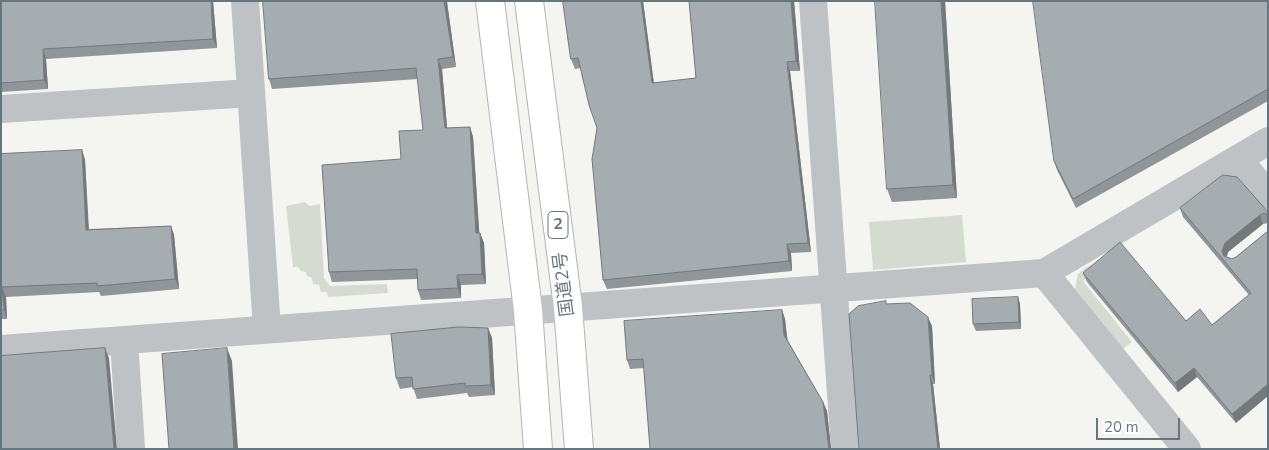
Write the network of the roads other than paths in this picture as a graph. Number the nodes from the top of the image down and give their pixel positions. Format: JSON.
{"nodes":[{"id":1,"x":245,"y":1,"type":"edge"},
{"id":2,"x":490,"y":1,"type":"edge"},
{"id":3,"x":529,"y":1,"type":"edge"},
{"id":4,"x":813,"y":1,"type":"edge"},
{"id":5,"x":251,"y":93,"type":"junction"},
{"id":6,"x":1,"y":109,"type":"edge"},
{"id":7,"x":1268,"y":141,"type":"edge"},
{"id":8,"x":1238,"y":159,"type":"junction"},
{"id":9,"x":1268,"y":195,"type":"edge"},
{"id":10,"x":1044,"y":273,"type":"junction"},
{"id":11,"x":832,"y":288,"type":"junction"},
{"id":12,"x":568,"y":307,"type":"junction"},
{"id":13,"x":528,"y":310,"type":"junction"},
{"id":14,"x":267,"y":329,"type":"junction"},
{"id":15,"x":124,"y":340,"type":"junction"},
{"id":16,"x":1,"y":348,"type":"edge"},
{"id":17,"x":131,"y":449,"type":"edge"},
{"id":18,"x":538,"y":449,"type":"edge"},
{"id":19,"x":579,"y":449,"type":"edge"},
{"id":20,"x":845,"y":449,"type":"edge"},
{"id":21,"x":1187,"y":449,"type":"edge"}],
"edges":[{"from":1,"to":5,"type":"street"},
{"from":2,"to":13,"type":"highway"},
{"from":3,"to":12,"type":"highway","name":"国道2号","number":"2"},
{"from":4,"to":11,"type":"street"},
{"from":5,"to":6,"type":"street"},
{"from":5,"to":14,"type":"street"},
{"from":7,"to":8,"type":"street"},
{"from":8,"to":9,"type":"street"},
{"from":8,"to":10,"type":"street"},
{"from":10,"to":11,"type":"street"},
{"from":10,"to":21,"type":"street"},
{"from":11,"to":12,"type":"street"},
{"from":11,"to":20,"type":"street"},
{"from":12,"to":13,"type":"street"},
{"from":12,"to":19,"type":"highway","name":"国道2号","number":"2"},
{"from":13,"to":14,"type":"street"},
{"from":13,"to":18,"type":"highway"},
{"from":14,"to":15,"type":"street"},
{"from":15,"to":16,"type":"street"},
{"from":15,"to":17,"type":"street"}]}
